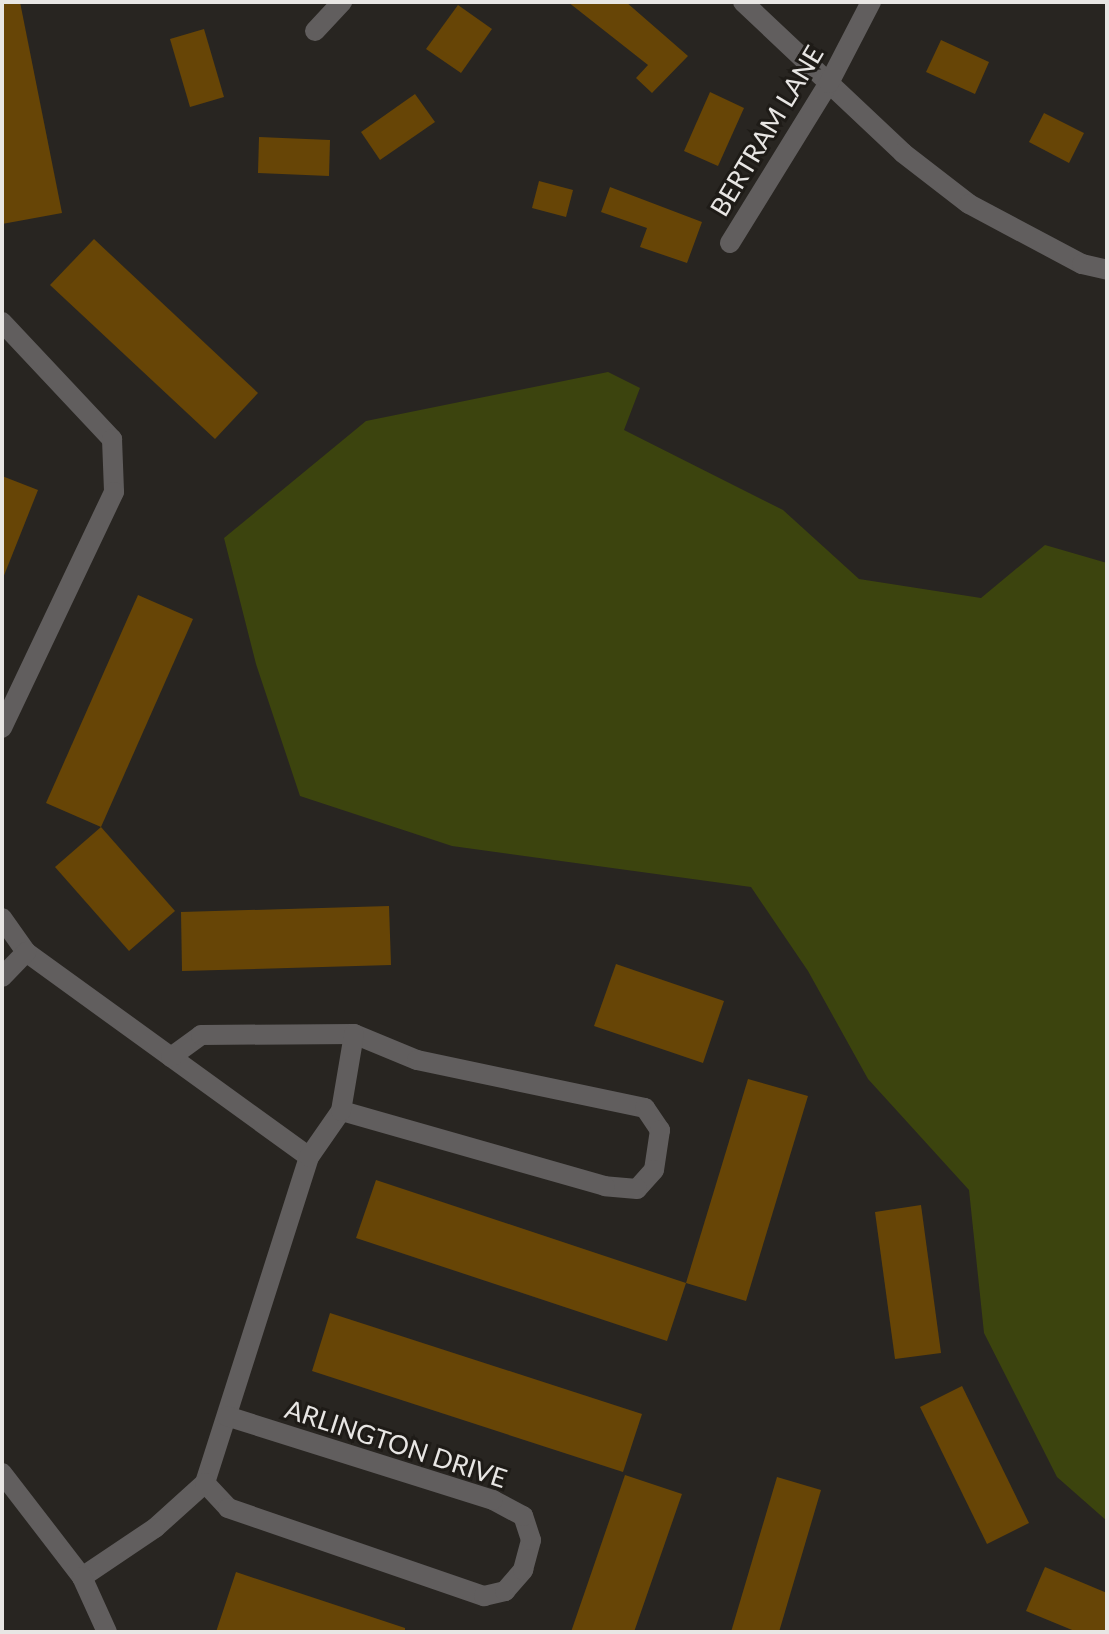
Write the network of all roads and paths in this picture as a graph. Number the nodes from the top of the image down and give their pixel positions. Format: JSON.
{"nodes":[{"id":1,"x":342,"y":2,"type":"edge"},
{"id":2,"x":743,"y":2,"type":"edge"},
{"id":3,"x":871,"y":2,"type":"edge"},
{"id":4,"x":315,"y":31,"type":"dead end"},
{"id":5,"x":829,"y":83,"type":"junction"},
{"id":6,"x":730,"y":243,"type":"dead end"},
{"id":7,"x":1107,"y":270,"type":"edge"},
{"id":8,"x":2,"y":322,"type":"edge"},
{"id":9,"x":2,"y":728,"type":"edge"},
{"id":10,"x":2,"y":918,"type":"edge"},
{"id":11,"x":26,"y":952,"type":"junction"},
{"id":12,"x":2,"y":977,"type":"edge"},
{"id":13,"x":354,"y":1034,"type":"junction"},
{"id":14,"x":171,"y":1057,"type":"junction"},
{"id":15,"x":341,"y":1111,"type":"junction"},
{"id":16,"x":309,"y":1157,"type":"junction"},
{"id":17,"x":227,"y":1416,"type":"junction"},
{"id":18,"x":2,"y":1473,"type":"edge"},
{"id":19,"x":205,"y":1483,"type":"junction"},
{"id":20,"x":82,"y":1577,"type":"junction"},
{"id":21,"x":107,"y":1632,"type":"edge"}],
"edges":[{"from":1,"to":4,"type":"street"},
{"from":2,"to":5,"type":"street"},
{"from":3,"to":5,"type":"street","name":"BERTRAM LANE"},
{"from":5,"to":6,"type":"street","name":"BERTRAM LANE"},
{"from":5,"to":7,"type":"street"},
{"from":8,"to":9,"type":"street"},
{"from":10,"to":11,"type":"street"},
{"from":11,"to":12,"type":"street"},
{"from":11,"to":14,"type":"street"},
{"from":13,"to":14,"type":"street"},
{"from":13,"to":15,"type":"street"},
{"from":13,"to":15,"type":"street"},
{"from":14,"to":16,"type":"street"},
{"from":15,"to":16,"type":"street"},
{"from":16,"to":17,"type":"street"},
{"from":17,"to":19,"type":"street"},
{"from":17,"to":19,"type":"street","name":"ARLINGTON DRIVE"},
{"from":18,"to":20,"type":"street"},
{"from":19,"to":20,"type":"street"},
{"from":20,"to":21,"type":"street"}]}
